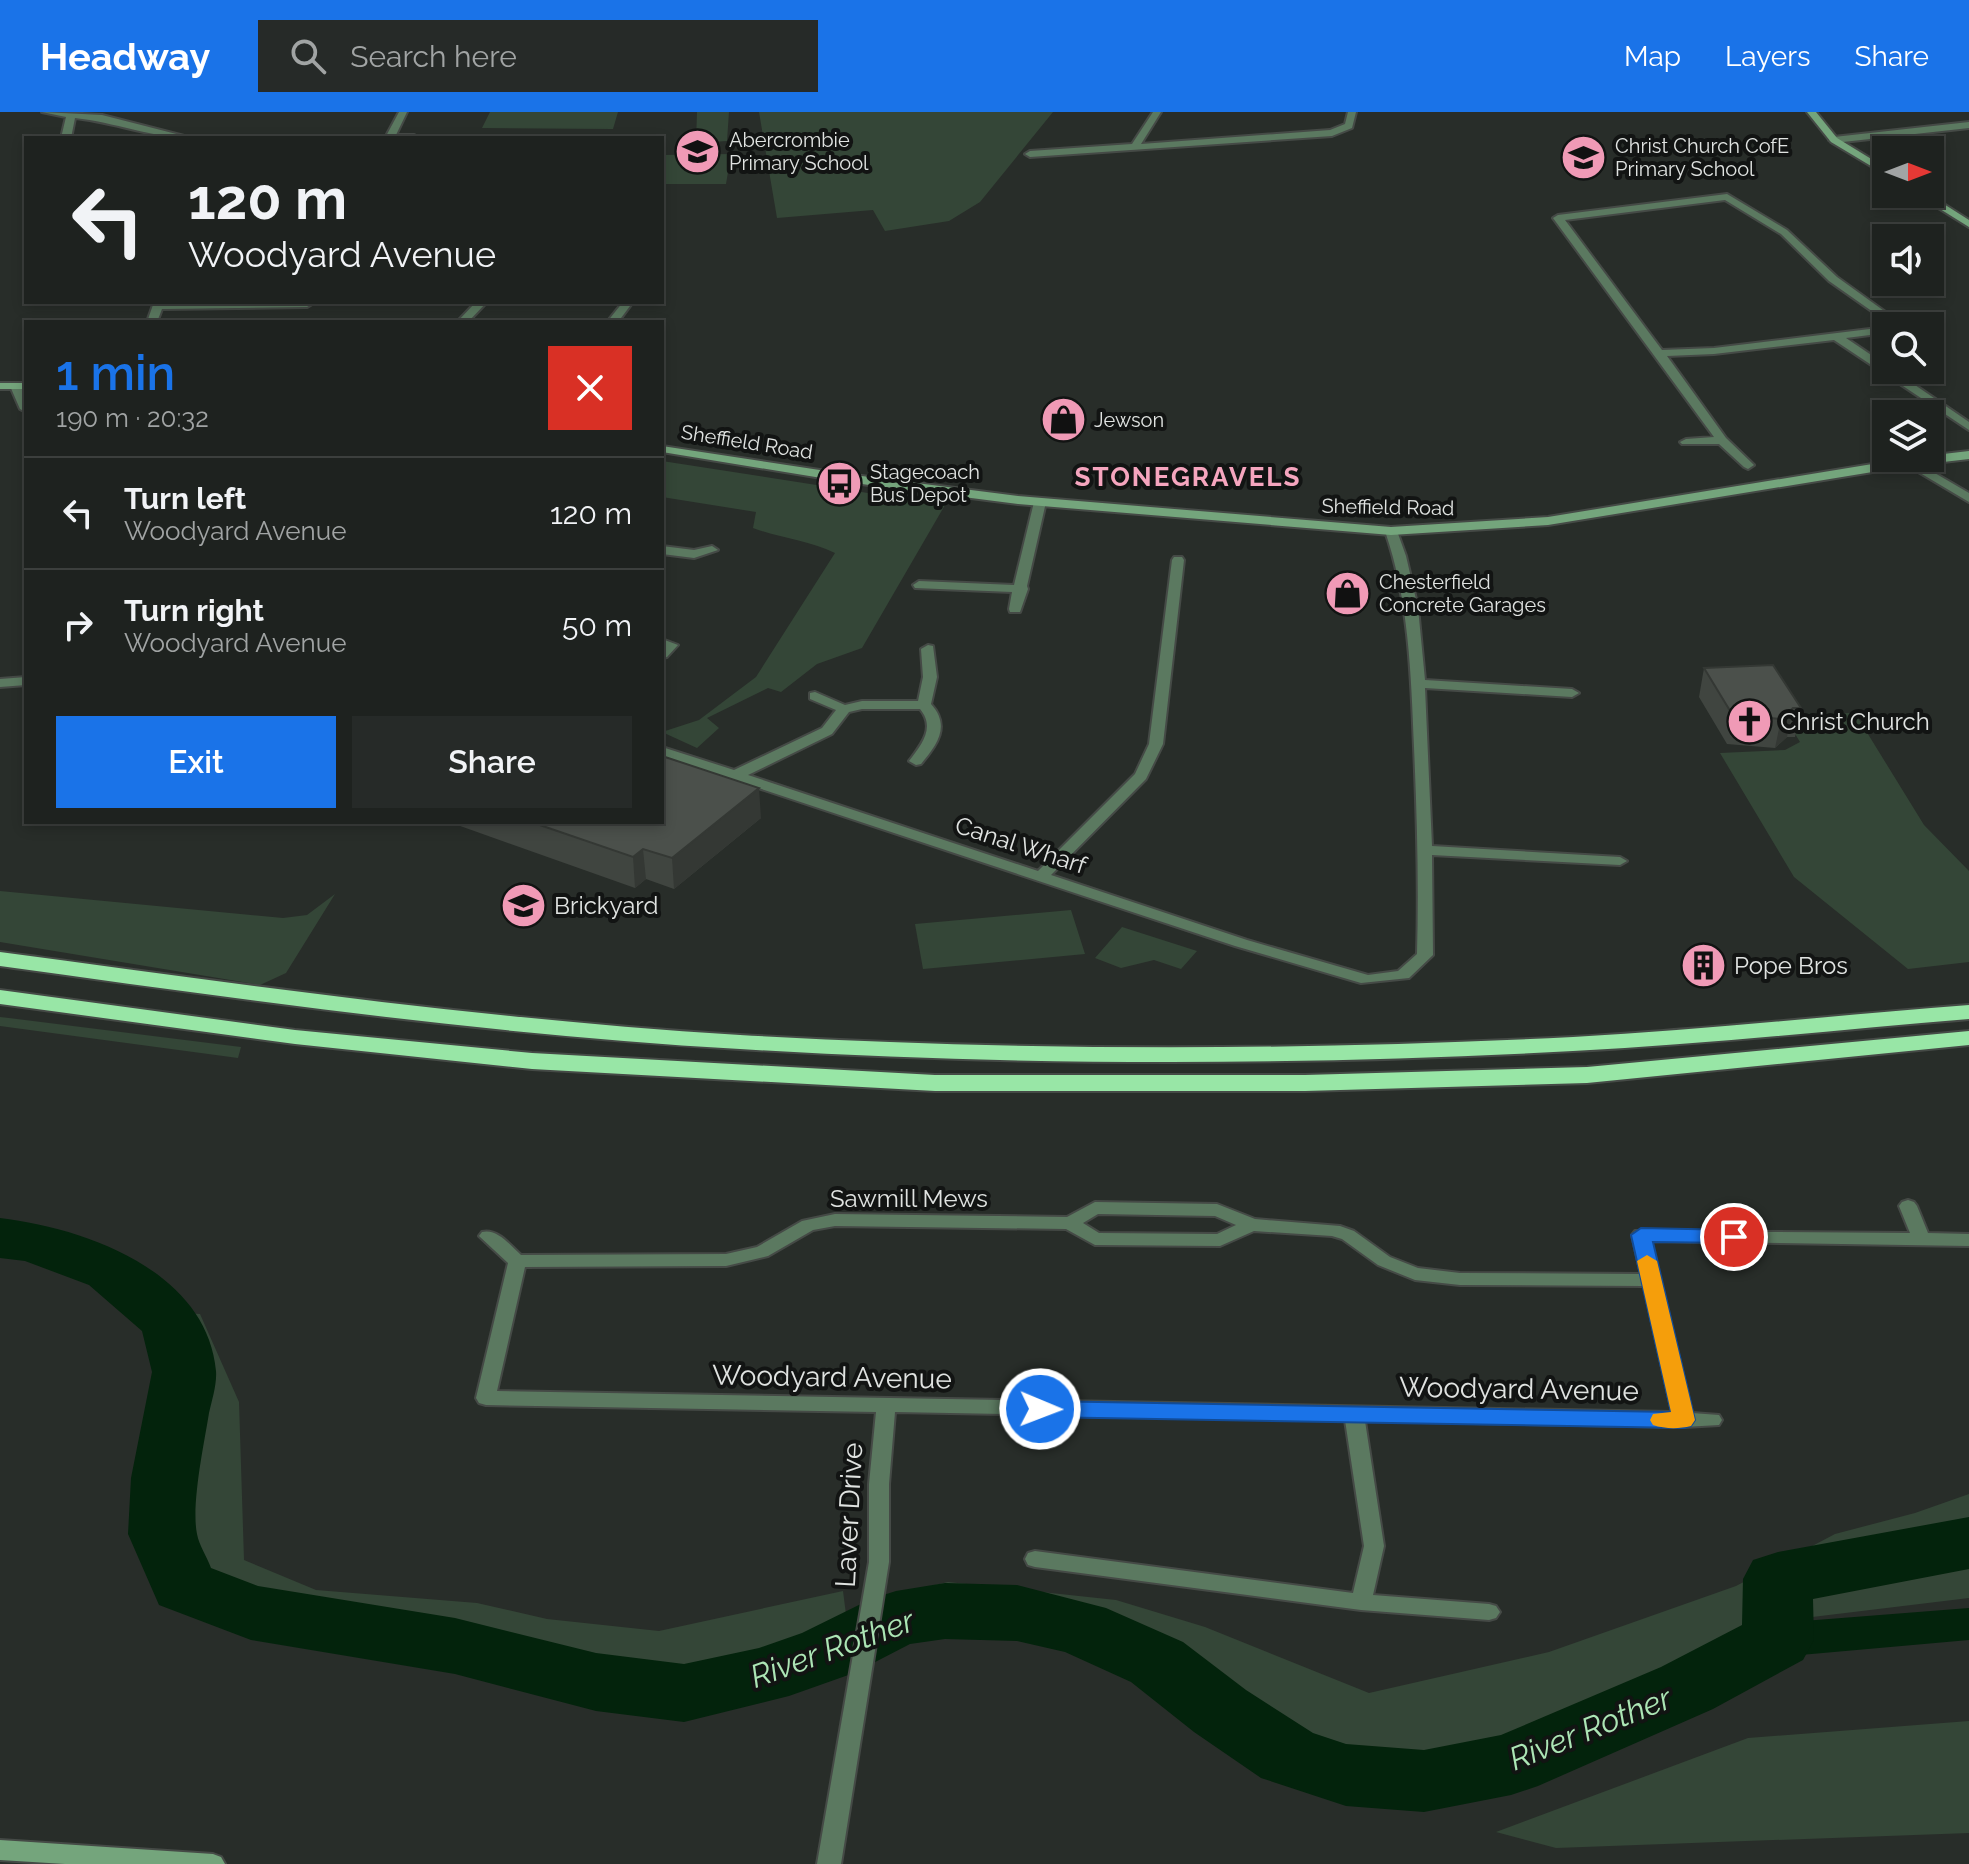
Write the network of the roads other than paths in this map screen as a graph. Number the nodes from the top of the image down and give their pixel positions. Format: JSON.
{"nodes":[{"id":1,"x":46,"y":112,"type":"edge"},
{"id":2,"x":403,"y":112,"type":"edge"},
{"id":3,"x":1157,"y":112,"type":"edge"},
{"id":4,"x":1352,"y":112,"type":"edge"},
{"id":5,"x":1811,"y":112,"type":"edge"},
{"id":6,"x":71,"y":114,"type":"junction"},
{"id":7,"x":1969,"y":125,"type":"edge"},
{"id":8,"x":66,"y":136,"type":"edge"},
{"id":9,"x":177,"y":136,"type":"edge"},
{"id":10,"x":393,"y":136,"type":"edge"},
{"id":11,"x":1834,"y":140,"type":"junction"},
{"id":12,"x":1135,"y":146,"type":"junction"},
{"id":13,"x":1030,"y":154,"type":"dead end"},
{"id":14,"x":1872,"y":163,"type":"edge"},
{"id":15,"x":1943,"y":208,"type":"edge"},
{"id":16,"x":1969,"y":224,"type":"edge"},
{"id":17,"x":158,"y":304,"type":"edge"},
{"id":18,"x":307,"y":304,"type":"dead end"},
{"id":19,"x":480,"y":304,"type":"edge"},
{"id":20,"x":626,"y":304,"type":"edge"},
{"id":21,"x":1880,"y":312,"type":"edge"},
{"id":22,"x":464,"y":320,"type":"edge"},
{"id":23,"x":614,"y":320,"type":"edge"},
{"id":24,"x":1872,"y":332,"type":"edge"},
{"id":25,"x":1837,"y":337,"type":"junction"},
{"id":26,"x":1661,"y":353,"type":"junction"},
{"id":27,"x":0,"y":386,"type":"edge"},
{"id":28,"x":21,"y":386,"type":"edge"},
{"id":29,"x":1969,"y":427,"type":"edge"},
{"id":30,"x":1722,"y":440,"type":"junction"},
{"id":31,"x":1686,"y":442,"type":"dead end"},
{"id":32,"x":664,"y":449,"type":"edge"},
{"id":33,"x":1969,"y":455,"type":"edge"},
{"id":34,"x":1944,"y":458,"type":"edge"},
{"id":35,"x":1748,"y":465,"type":"dead end"},
{"id":36,"x":1872,"y":468,"type":"edge"},
{"id":37,"x":1926,"y":472,"type":"edge"},
{"id":38,"x":1969,"y":498,"type":"edge"},
{"id":39,"x":1040,"y":502,"type":"junction"},
{"id":40,"x":1391,"y":531,"type":"junction"},
{"id":41,"x":664,"y":550,"type":"edge"},
{"id":42,"x":712,"y":550,"type":"dead end"},
{"id":43,"x":1178,"y":560,"type":"dead end"},
{"id":44,"x":919,"y":585,"type":"dead end"},
{"id":45,"x":1022,"y":589,"type":"junction"},
{"id":46,"x":1015,"y":609,"type":"dead end"},
{"id":47,"x":928,"y":649,"type":"dead end"},
{"id":48,"x":24,"y":681,"type":"edge"},
{"id":49,"x":0,"y":683,"type":"edge"},
{"id":50,"x":1418,"y":684,"type":"junction"},
{"id":51,"x":1572,"y":693,"type":"dead end"},
{"id":52,"x":815,"y":696,"type":"dead end"},
{"id":53,"x":924,"y":705,"type":"junction"},
{"id":54,"x":844,"y":709,"type":"junction"},
{"id":55,"x":664,"y":752,"type":"edge"},
{"id":56,"x":916,"y":761,"type":"dead end"},
{"id":57,"x":736,"y":775,"type":"junction"},
{"id":58,"x":1425,"y":850,"type":"junction"},
{"id":59,"x":1620,"y":861,"type":"dead end"},
{"id":60,"x":1040,"y":877,"type":"junction"},
{"id":61,"x":0,"y":959,"type":"edge"},
{"id":62,"x":0,"y":997,"type":"edge"},
{"id":63,"x":1969,"y":1012,"type":"edge"},
{"id":64,"x":1969,"y":1038,"type":"edge"},
{"id":65,"x":1908,"y":1206,"type":"dead end"},
{"id":66,"x":1070,"y":1223,"type":"junction"},
{"id":67,"x":1252,"y":1225,"type":"junction"},
{"id":68,"x":488,"y":1236,"type":"dead end"},
{"id":69,"x":1921,"y":1239,"type":"junction"},
{"id":70,"x":1969,"y":1240,"type":"edge"},
{"id":71,"x":517,"y":1261,"type":"junction"},
{"id":72,"x":1652,"y":1280,"type":"junction"},
{"id":73,"x":886,"y":1406,"type":"junction"},
{"id":74,"x":1354,"y":1414,"type":"junction"},
{"id":75,"x":1684,"y":1420,"type":"junction"},
{"id":76,"x":1712,"y":1420,"type":"dead end"},
{"id":77,"x":1035,"y":1559,"type":"dead end"},
{"id":78,"x":1361,"y":1602,"type":"junction"},
{"id":79,"x":1489,"y":1612,"type":"dead end"},
{"id":80,"x":0,"y":1850,"type":"edge"},
{"id":81,"x":213,"y":1864,"type":"edge"},
{"id":82,"x":829,"y":1864,"type":"edge"}],
"edges":[{"from":1,"to":6,"type":"street"},
{"from":2,"to":10,"type":"street"},
{"from":3,"to":12,"type":"street"},
{"from":4,"to":12,"type":"street"},
{"from":5,"to":11,"type":"main road"},
{"from":6,"to":8,"type":"street"},
{"from":6,"to":9,"type":"street"},
{"from":7,"to":11,"type":"street"},
{"from":11,"to":14,"type":"main road"},
{"from":12,"to":13,"type":"street"},
{"from":15,"to":16,"type":"main road"},
{"from":17,"to":18,"type":"street"},
{"from":19,"to":22,"type":"street"},
{"from":20,"to":23,"type":"street"},
{"from":21,"to":26,"type":"street"},
{"from":24,"to":25,"type":"street"},
{"from":25,"to":26,"type":"street"},
{"from":25,"to":29,"type":"street"},
{"from":26,"to":30,"type":"street"},
{"from":27,"to":28,"type":"main road"},
{"from":30,"to":31,"type":"street"},
{"from":30,"to":35,"type":"street"},
{"from":32,"to":39,"type":"main road","name":"Sheffield Road"},
{"from":33,"to":34,"type":"main road","name":"Sheffield Road"},
{"from":36,"to":40,"type":"main road","name":"Sheffield Road"},
{"from":37,"to":38,"type":"street"},
{"from":39,"to":40,"type":"main road","name":"Sheffield Road"},
{"from":39,"to":45,"type":"street"},
{"from":40,"to":50,"type":"street"},
{"from":41,"to":42,"type":"street"},
{"from":43,"to":60,"type":"street"},
{"from":44,"to":45,"type":"street"},
{"from":45,"to":46,"type":"street"},
{"from":47,"to":53,"type":"street"},
{"from":48,"to":49,"type":"street"},
{"from":50,"to":51,"type":"street"},
{"from":50,"to":58,"type":"street"},
{"from":52,"to":54,"type":"street"},
{"from":53,"to":54,"type":"street"},
{"from":53,"to":56,"type":"street"},
{"from":54,"to":57,"type":"street"},
{"from":55,"to":57,"type":"street","name":"Canal Wharf"},
{"from":57,"to":60,"type":"street","name":"Canal Wharf"},
{"from":58,"to":59,"type":"street"},
{"from":58,"to":60,"type":"street","name":"Canal Wharf"},
{"from":61,"to":63,"type":"highway"},
{"from":62,"to":64,"type":"highway"},
{"from":65,"to":69,"type":"street"},
{"from":66,"to":67,"type":"street","name":"Sawmill Mews"},
{"from":66,"to":67,"type":"street","name":"Sawmill Mews"},
{"from":66,"to":71,"type":"street","name":"Sawmill Mews"},
{"from":67,"to":72,"type":"street","name":"Sawmill Mews"},
{"from":68,"to":71,"type":"street"},
{"from":69,"to":70,"type":"street","name":"Woodyard Avenue"},
{"from":69,"to":72,"type":"street","name":"Woodyard Avenue"},
{"from":71,"to":73,"type":"street","name":"Woodyard Avenue"},
{"from":72,"to":75,"type":"street","name":"Woodyard Avenue"},
{"from":73,"to":74,"type":"street","name":"Woodyard Avenue"},
{"from":73,"to":82,"type":"street","name":"Laver Drive"},
{"from":74,"to":75,"type":"street","name":"Woodyard Avenue"},
{"from":74,"to":78,"type":"street"},
{"from":75,"to":76,"type":"street","name":"Woodyard Avenue"},
{"from":77,"to":78,"type":"street"},
{"from":78,"to":79,"type":"street"},
{"from":80,"to":81,"type":"main road"}]}
